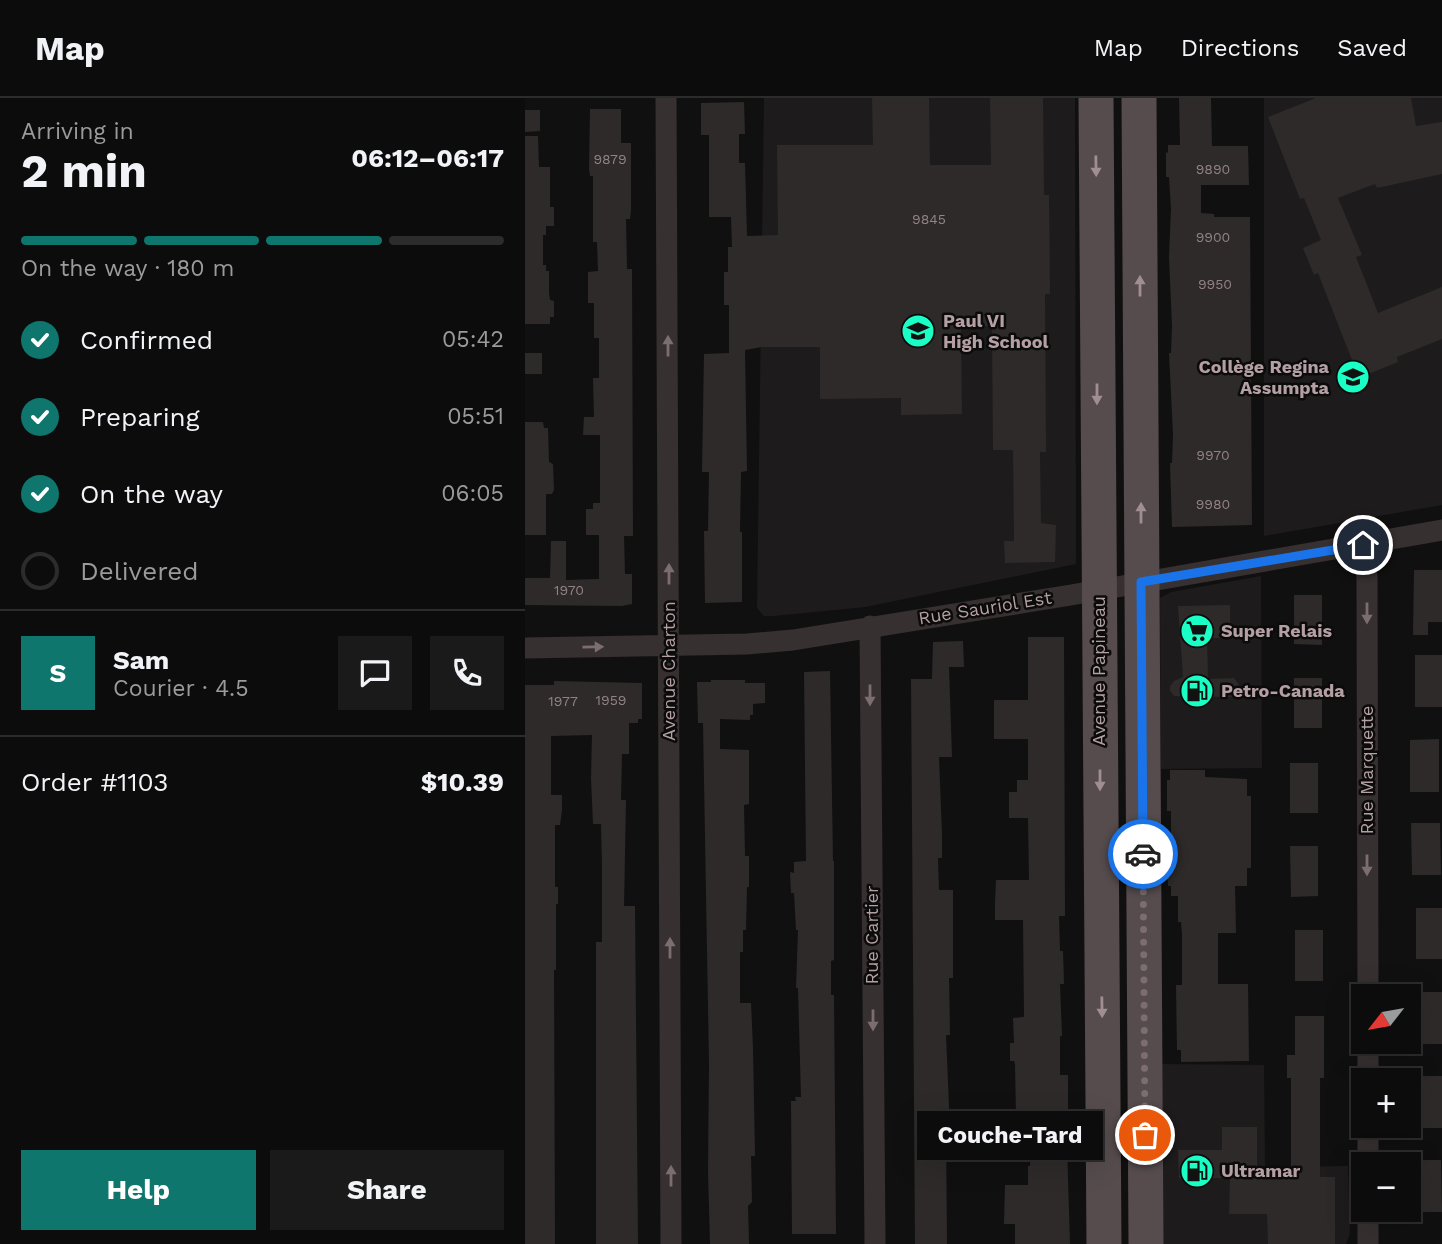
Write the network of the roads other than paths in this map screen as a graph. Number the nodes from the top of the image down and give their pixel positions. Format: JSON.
{"nodes":[{"id":1,"x":666,"y":98,"type":"edge"},
{"id":2,"x":1096,"y":98,"type":"edge"},
{"id":3,"x":1139,"y":98,"type":"edge"},
{"id":4,"x":1442,"y":530,"type":"edge"},
{"id":5,"x":1363,"y":545,"type":"junction"},
{"id":6,"x":1141,"y":582,"type":"junction"},
{"id":7,"x":1099,"y":589,"type":"junction"},
{"id":8,"x":870,"y":626,"type":"junction"},
{"id":9,"x":669,"y":646,"type":"junction"},
{"id":10,"x":525,"y":648,"type":"edge"},
{"id":11,"x":1368,"y":984,"type":"edge"},
{"id":12,"x":1369,"y":1222,"type":"edge"},
{"id":13,"x":671,"y":1244,"type":"edge"},
{"id":14,"x":875,"y":1244,"type":"edge"},
{"id":15,"x":1104,"y":1244,"type":"edge"},
{"id":16,"x":1146,"y":1244,"type":"edge"},
{"id":17,"x":1369,"y":1244,"type":"edge"}],
"edges":[{"from":9,"to":1,"type":"street","name":"Avenue Charton","one_way":true},
{"from":2,"to":7,"type":"main road","name":"Avenue Papineau","one_way":true},
{"from":6,"to":3,"type":"main road","one_way":true},
{"from":4,"to":5,"type":"street","name":"Rue Sauriol Est"},
{"from":5,"to":6,"type":"street","name":"Rue Sauriol Est"},
{"from":5,"to":11,"type":"street","name":"Rue Marquette","one_way":true},
{"from":6,"to":7,"type":"street","name":"Rue Sauriol Est"},
{"from":6,"to":16,"type":"main road"},
{"from":7,"to":8,"type":"street","name":"Rue Sauriol Est"},
{"from":7,"to":15,"type":"main road","name":"Avenue Papineau","one_way":true},
{"from":8,"to":9,"type":"street","name":"Rue Sauriol Est"},
{"from":8,"to":14,"type":"street","name":"Rue Cartier","one_way":true},
{"from":10,"to":9,"type":"street","name":"Rue Sauriol Est","one_way":true},
{"from":13,"to":9,"type":"street","name":"Avenue Charton","one_way":true},
{"from":12,"to":17,"type":"street"}]}
